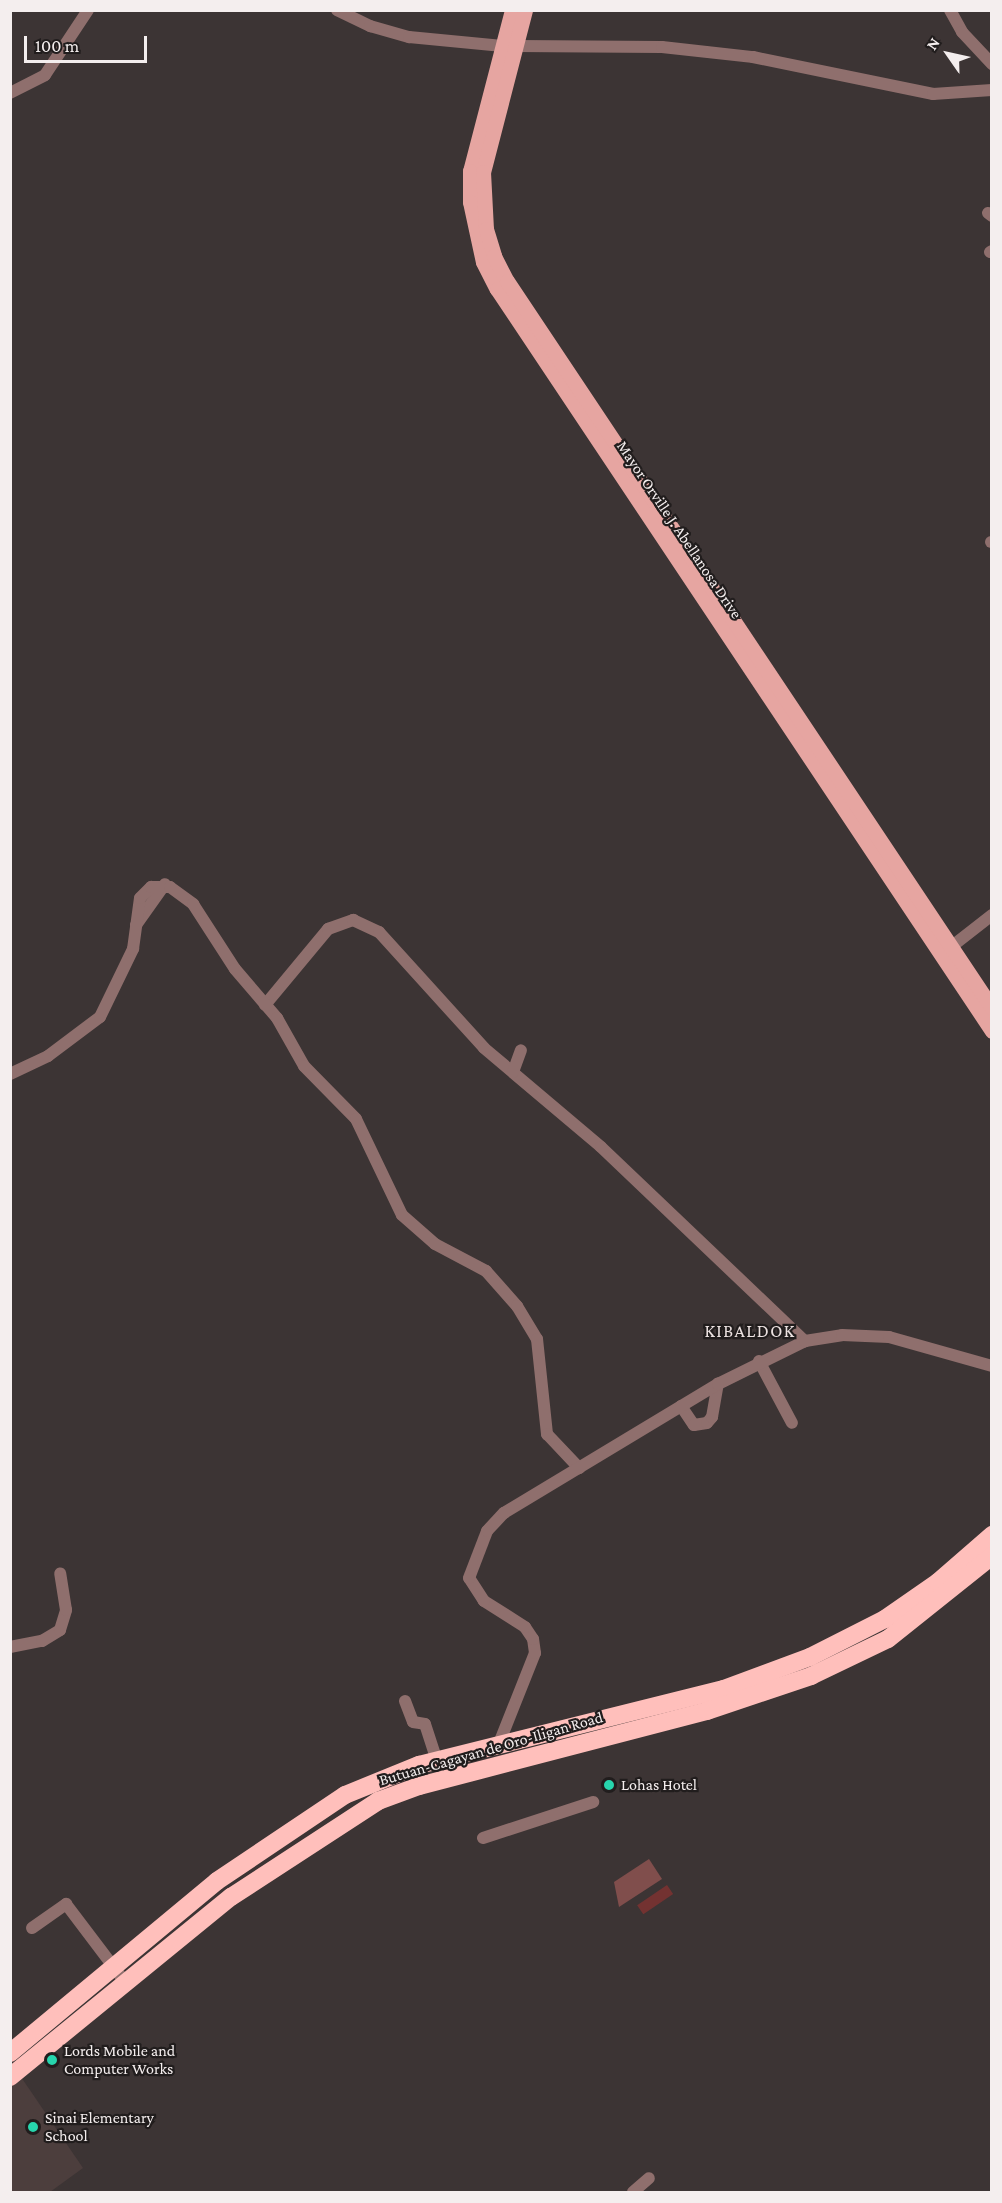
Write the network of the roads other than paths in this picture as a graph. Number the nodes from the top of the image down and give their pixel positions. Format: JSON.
{"nodes":[{"id":1,"x":88,"y":10,"type":"edge"},
{"id":2,"x":337,"y":10,"type":"edge"},
{"id":3,"x":512,"y":10,"type":"edge"},
{"id":4,"x":525,"y":10,"type":"edge"},
{"id":5,"x":950,"y":10,"type":"edge"},
{"id":6,"x":509,"y":46,"type":"junction"},
{"id":7,"x":992,"y":64,"type":"edge"},
{"id":8,"x":992,"y":90,"type":"edge"},
{"id":9,"x":10,"y":93,"type":"edge"},
{"id":10,"x":477,"y":172,"type":"junction"},
{"id":11,"x":992,"y":915,"type":"edge"},
{"id":12,"x":951,"y":947,"type":"junction"},
{"id":13,"x":265,"y":1005,"type":"junction"},
{"id":14,"x":992,"y":1008,"type":"edge"},
{"id":15,"x":992,"y":1031,"type":"edge"},
{"id":16,"x":521,"y":1050,"type":"dead end"},
{"id":17,"x":513,"y":1072,"type":"junction"},
{"id":18,"x":10,"y":1074,"type":"edge"},
{"id":19,"x":805,"y":1341,"type":"junction"},
{"id":20,"x":759,"y":1361,"type":"junction"},
{"id":21,"x":992,"y":1366,"type":"edge"},
{"id":22,"x":717,"y":1384,"type":"junction"},
{"id":23,"x":681,"y":1406,"type":"junction"},
{"id":24,"x":792,"y":1423,"type":"dead end"},
{"id":25,"x":579,"y":1468,"type":"junction"},
{"id":26,"x":992,"y":1535,"type":"edge"},
{"id":27,"x":983,"y":1557,"type":"edge"},
{"id":28,"x":60,"y":1573,"type":"dead end"},
{"id":29,"x":10,"y":1647,"type":"edge"},
{"id":30,"x":405,"y":1701,"type":"dead end"},
{"id":31,"x":498,"y":1746,"type":"junction"},
{"id":32,"x":437,"y":1761,"type":"junction"},
{"id":33,"x":367,"y":1785,"type":"junction"},
{"id":34,"x":378,"y":1801,"type":"junction"},
{"id":35,"x":594,"y":1802,"type":"dead end"},
{"id":36,"x":483,"y":1838,"type":"dead end"},
{"id":37,"x":32,"y":1928,"type":"dead end"},
{"id":38,"x":114,"y":1966,"type":"junction"},
{"id":39,"x":125,"y":1982,"type":"junction"},
{"id":40,"x":10,"y":2053,"type":"edge"},
{"id":41,"x":10,"y":2077,"type":"edge"},
{"id":42,"x":648,"y":2178,"type":"dead end"},
{"id":43,"x":633,"y":2193,"type":"edge"}],
"edges":[{"from":1,"to":9,"type":"street"},
{"from":2,"to":6,"type":"street"},
{"from":3,"to":6,"type":"main road","name":"Mayor Orville J. Abellanosa Drive"},
{"from":4,"to":6,"type":"main road","name":"Mayor Orville J. Abellanosa Drive"},
{"from":5,"to":7,"type":"street"},
{"from":6,"to":8,"type":"street"},
{"from":6,"to":10,"type":"main road","name":"Mayor Orville J. Abellanosa Drive"},
{"from":10,"to":12,"type":"main road","name":"Mayor Orville J. Abellanosa Drive"},
{"from":10,"to":15,"type":"main road","name":"Mayor Orville J. Abellanosa Drive"},
{"from":11,"to":12,"type":"street"},
{"from":12,"to":14,"type":"main road","name":"Mayor Orville J. Abellanosa Drive"},
{"from":13,"to":17,"type":"street"},
{"from":13,"to":18,"type":"street"},
{"from":13,"to":25,"type":"street"},
{"from":16,"to":17,"type":"street"},
{"from":17,"to":19,"type":"street"},
{"from":19,"to":20,"type":"street"},
{"from":19,"to":21,"type":"street"},
{"from":20,"to":22,"type":"street"},
{"from":20,"to":24,"type":"street"},
{"from":22,"to":23,"type":"street"},
{"from":22,"to":23,"type":"street"},
{"from":23,"to":25,"type":"street"},
{"from":25,"to":31,"type":"street"},
{"from":26,"to":27,"type":"highway","name":"Butuan-Cagayan de Oro-Iligan Road"},
{"from":27,"to":31,"type":"highway","name":"Butuan-Cagayan de Oro-Iligan Road"},
{"from":27,"to":34,"type":"highway","name":"Butuan-Cagayan de Oro-Iligan Road"},
{"from":28,"to":29,"type":"street"},
{"from":30,"to":32,"type":"street"},
{"from":31,"to":32,"type":"highway","name":"Butuan-Cagayan de Oro-Iligan Road"},
{"from":32,"to":33,"type":"highway","name":"Butuan-Cagayan de Oro-Iligan Road"},
{"from":33,"to":34,"type":"highway"},
{"from":33,"to":38,"type":"highway","name":"Butuan-Cagayan de Oro-Iligan Road"},
{"from":34,"to":39,"type":"highway","name":"Butuan-Cagayan de Oro-Iligan Road"},
{"from":35,"to":36,"type":"street"},
{"from":37,"to":38,"type":"street"},
{"from":38,"to":39,"type":"street"},
{"from":38,"to":40,"type":"highway","name":"Butuan-Cagayan de Oro-Iligan Road"},
{"from":39,"to":41,"type":"highway","name":"Butuan-Cagayan de Oro-Iligan Road"},
{"from":42,"to":43,"type":"street"}]}
